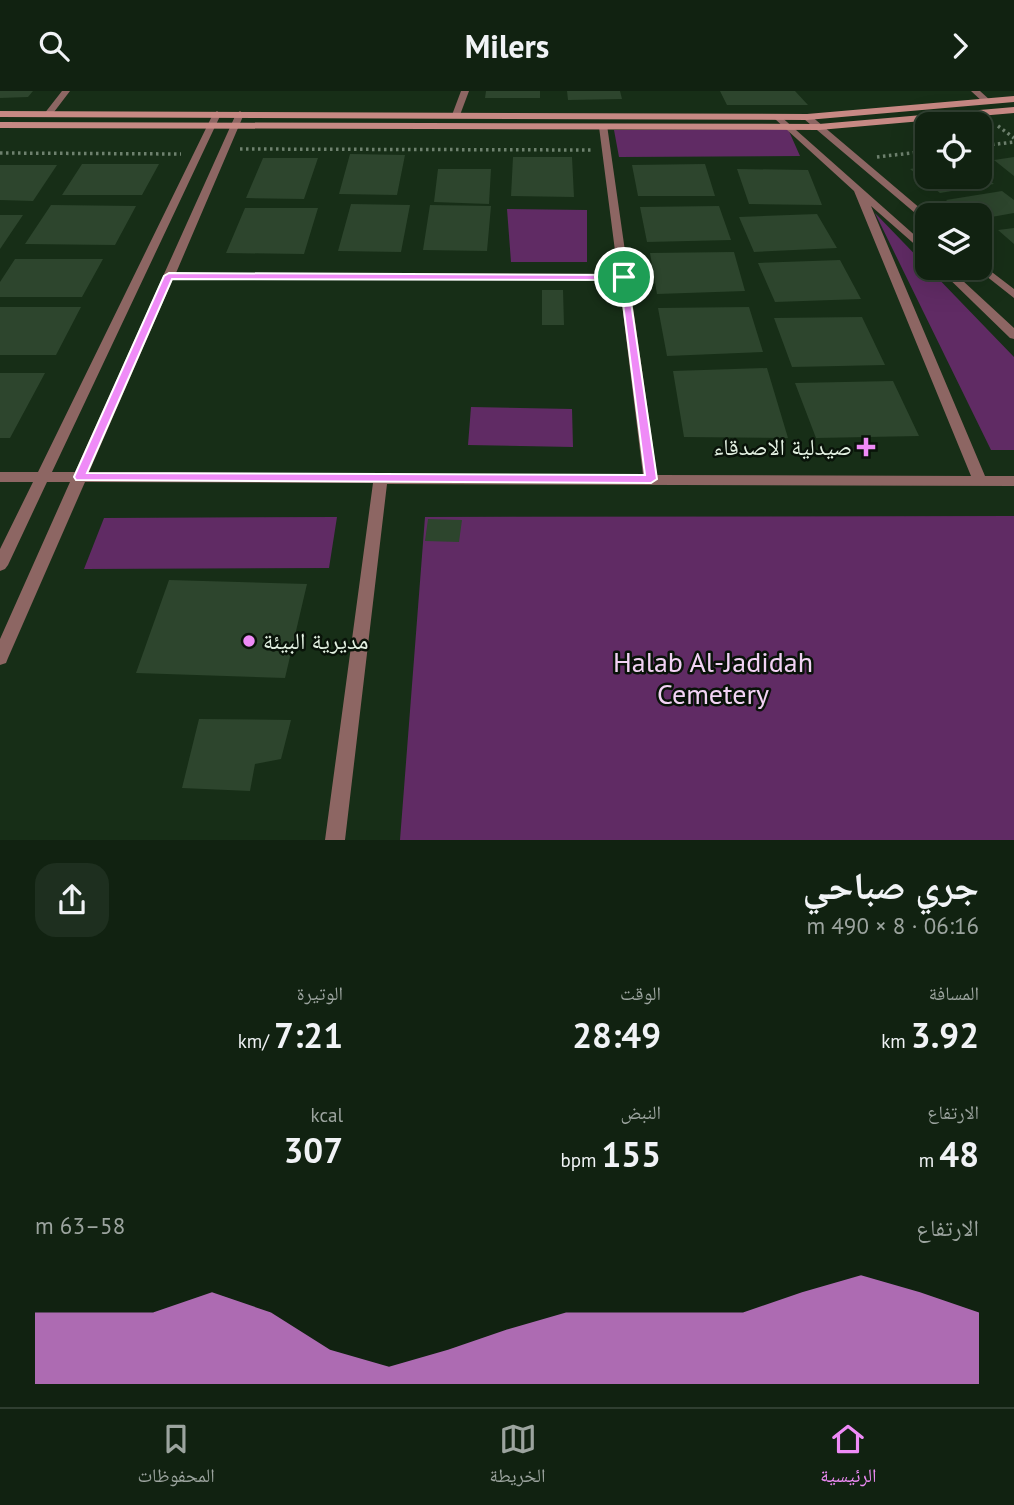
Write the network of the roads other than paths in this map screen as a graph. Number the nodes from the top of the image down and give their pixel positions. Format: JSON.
{"nodes":[{"id":1,"x":66,"y":91,"type":"edge"},
{"id":2,"x":465,"y":91,"type":"edge"},
{"id":3,"x":975,"y":91,"type":"edge"},
{"id":4,"x":1014,"y":99,"type":"edge"},
{"id":5,"x":987,"y":101,"type":"junction"},
{"id":6,"x":1014,"y":110,"type":"edge"},
{"id":7,"x":0,"y":114,"type":"edge"},
{"id":8,"x":48,"y":114,"type":"junction"},
{"id":9,"x":71,"y":114,"type":"junction"},
{"id":10,"x":456,"y":115,"type":"junction"},
{"id":11,"x":778,"y":117,"type":"junction"},
{"id":12,"x":807,"y":117,"type":"junction"},
{"id":13,"x":214,"y":120,"type":"junction"},
{"id":14,"x":238,"y":120,"type":"junction"},
{"id":15,"x":0,"y":125,"type":"edge"},
{"id":16,"x":63,"y":125,"type":"junction"},
{"id":17,"x":604,"y":127,"type":"junction"},
{"id":18,"x":789,"y":127,"type":"junction"},
{"id":19,"x":819,"y":127,"type":"junction"},
{"id":20,"x":859,"y":191,"type":"junction"},
{"id":21,"x":915,"y":210,"type":"edge"},
{"id":22,"x":915,"y":241,"type":"edge"},
{"id":23,"x":169,"y":276,"type":"junction"},
{"id":24,"x":992,"y":276,"type":"edge"},
{"id":25,"x":624,"y":277,"type":"junction"},
{"id":26,"x":956,"y":280,"type":"edge"},
{"id":27,"x":1014,"y":295,"type":"edge"},
{"id":28,"x":1014,"y":335,"type":"edge"},
{"id":29,"x":0,"y":477,"type":"edge"},
{"id":30,"x":42,"y":477,"type":"junction"},
{"id":31,"x":80,"y":477,"type":"junction"},
{"id":32,"x":381,"y":478,"type":"junction"},
{"id":33,"x":651,"y":479,"type":"junction"},
{"id":34,"x":980,"y":481,"type":"junction"},
{"id":35,"x":1014,"y":481,"type":"edge"},
{"id":36,"x":0,"y":565,"type":"edge"},
{"id":37,"x":0,"y":658,"type":"edge"},
{"id":38,"x":335,"y":840,"type":"edge"}],
"edges":[{"from":1,"to":8,"type":"street"},
{"from":2,"to":10,"type":"street"},
{"from":3,"to":5,"type":"street"},
{"from":4,"to":5,"type":"street"},
{"from":5,"to":12,"type":"street"},
{"from":6,"to":19,"type":"street"},
{"from":7,"to":8,"type":"street"},
{"from":8,"to":9,"type":"street"},
{"from":9,"to":13,"type":"street"},
{"from":9,"to":16,"type":"street"},
{"from":10,"to":11,"type":"street"},
{"from":10,"to":14,"type":"street"},
{"from":11,"to":12,"type":"street"},
{"from":11,"to":18,"type":"street"},
{"from":12,"to":19,"type":"street"},
{"from":13,"to":14,"type":"street"},
{"from":13,"to":16,"type":"street"},
{"from":13,"to":30,"type":"street"},
{"from":14,"to":17,"type":"street"},
{"from":14,"to":23,"type":"street"},
{"from":15,"to":16,"type":"street"},
{"from":17,"to":18,"type":"street"},
{"from":17,"to":25,"type":"street"},
{"from":18,"to":19,"type":"street"},
{"from":18,"to":20,"type":"street"},
{"from":19,"to":21,"type":"street"},
{"from":20,"to":22,"type":"street"},
{"from":20,"to":34,"type":"street"},
{"from":23,"to":25,"type":"street"},
{"from":23,"to":31,"type":"street"},
{"from":24,"to":27,"type":"street"},
{"from":25,"to":33,"type":"street"},
{"from":26,"to":28,"type":"street"},
{"from":29,"to":30,"type":"street"},
{"from":30,"to":31,"type":"street"},
{"from":30,"to":36,"type":"street"},
{"from":31,"to":32,"type":"street"},
{"from":31,"to":37,"type":"street"},
{"from":32,"to":33,"type":"street"},
{"from":32,"to":38,"type":"street"},
{"from":33,"to":34,"type":"street"},
{"from":34,"to":35,"type":"street"}]}
